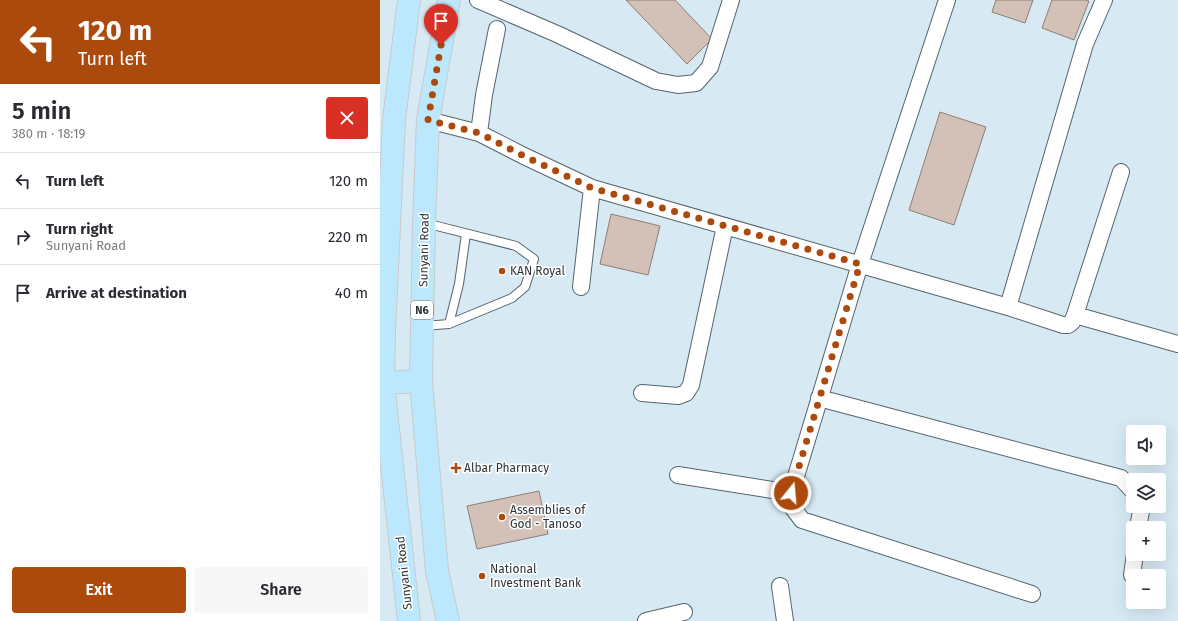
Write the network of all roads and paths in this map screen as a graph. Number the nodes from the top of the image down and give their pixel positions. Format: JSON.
{"nodes":[{"id":1,"x":409,"y":0,"type":"edge"},
{"id":2,"x":449,"y":0,"type":"edge"},
{"id":3,"x":478,"y":0,"type":"edge"},
{"id":4,"x":731,"y":0,"type":"edge"},
{"id":5,"x":947,"y":0,"type":"edge"},
{"id":6,"x":1104,"y":0,"type":"edge"},
{"id":7,"x":497,"y":29,"type":"dead end"},
{"id":8,"x":428,"y":120,"type":"junction"},
{"id":9,"x":479,"y":133,"type":"junction"},
{"id":10,"x":1121,"y":172,"type":"dead end"},
{"id":11,"x":592,"y":188,"type":"junction"},
{"id":12,"x":424,"y":223,"type":"junction"},
{"id":13,"x":725,"y":226,"type":"junction"},
{"id":14,"x":466,"y":234,"type":"junction"},
{"id":15,"x":860,"y":264,"type":"junction"},
{"id":16,"x":581,"y":287,"type":"dead end"},
{"id":17,"x":1008,"y":307,"type":"junction"},
{"id":18,"x":1075,"y":315,"type":"junction"},
{"id":19,"x":449,"y":324,"type":"junction"},
{"id":20,"x":422,"y":326,"type":"junction"},
{"id":21,"x":1178,"y":344,"type":"edge"},
{"id":22,"x":422,"y":381,"type":"junction"},
{"id":23,"x":382,"y":383,"type":"edge"},
{"id":24,"x":642,"y":393,"type":"dead end"},
{"id":25,"x":820,"y":398,"type":"junction"},
{"id":26,"x":678,"y":475,"type":"dead end"},
{"id":27,"x":1126,"y":483,"type":"edge"},
{"id":28,"x":791,"y":493,"type":"junction"},
{"id":29,"x":780,"y":586,"type":"dead end"},
{"id":30,"x":1032,"y":594,"type":"dead end"},
{"id":31,"x":684,"y":612,"type":"dead end"},
{"id":32,"x":409,"y":621,"type":"edge"},
{"id":33,"x":448,"y":621,"type":"edge"},
{"id":34,"x":646,"y":621,"type":"edge"},
{"id":35,"x":785,"y":621,"type":"edge"}],
"edges":[{"from":1,"to":23,"type":"main road","name":"Sunyani Road"},
{"from":2,"to":8,"type":"main road","name":"Sunyani Road","number":"N6"},
{"from":3,"to":4,"type":"street"},
{"from":5,"to":15,"type":"street"},
{"from":6,"to":17,"type":"street"},
{"from":7,"to":9,"type":"street"},
{"from":8,"to":9,"type":"street"},
{"from":8,"to":12,"type":"main road","name":"Sunyani Road","number":"N6"},
{"from":9,"to":11,"type":"street"},
{"from":10,"to":18,"type":"street"},
{"from":11,"to":13,"type":"street"},
{"from":11,"to":16,"type":"street"},
{"from":12,"to":14,"type":"lane"},
{"from":12,"to":20,"type":"main road","name":"Sunyani Road","number":"N6"},
{"from":13,"to":15,"type":"street"},
{"from":13,"to":24,"type":"street"},
{"from":14,"to":19,"type":"lane"},
{"from":14,"to":19,"type":"lane"},
{"from":15,"to":17,"type":"street"},
{"from":15,"to":25,"type":"street"},
{"from":17,"to":18,"type":"street"},
{"from":18,"to":21,"type":"street"},
{"from":19,"to":20,"type":"lane"},
{"from":20,"to":22,"type":"main road","name":"Sunyani Road","number":"N6"},
{"from":22,"to":23,"type":"main road"},
{"from":22,"to":33,"type":"main road","name":"Sunyani Road","number":"N6"},
{"from":23,"to":32,"type":"main road","name":"Sunyani Road"},
{"from":25,"to":27,"type":"street"},
{"from":25,"to":28,"type":"street"},
{"from":26,"to":28,"type":"street"},
{"from":28,"to":30,"type":"street"},
{"from":29,"to":35,"type":"street"},
{"from":31,"to":34,"type":"street"}]}
